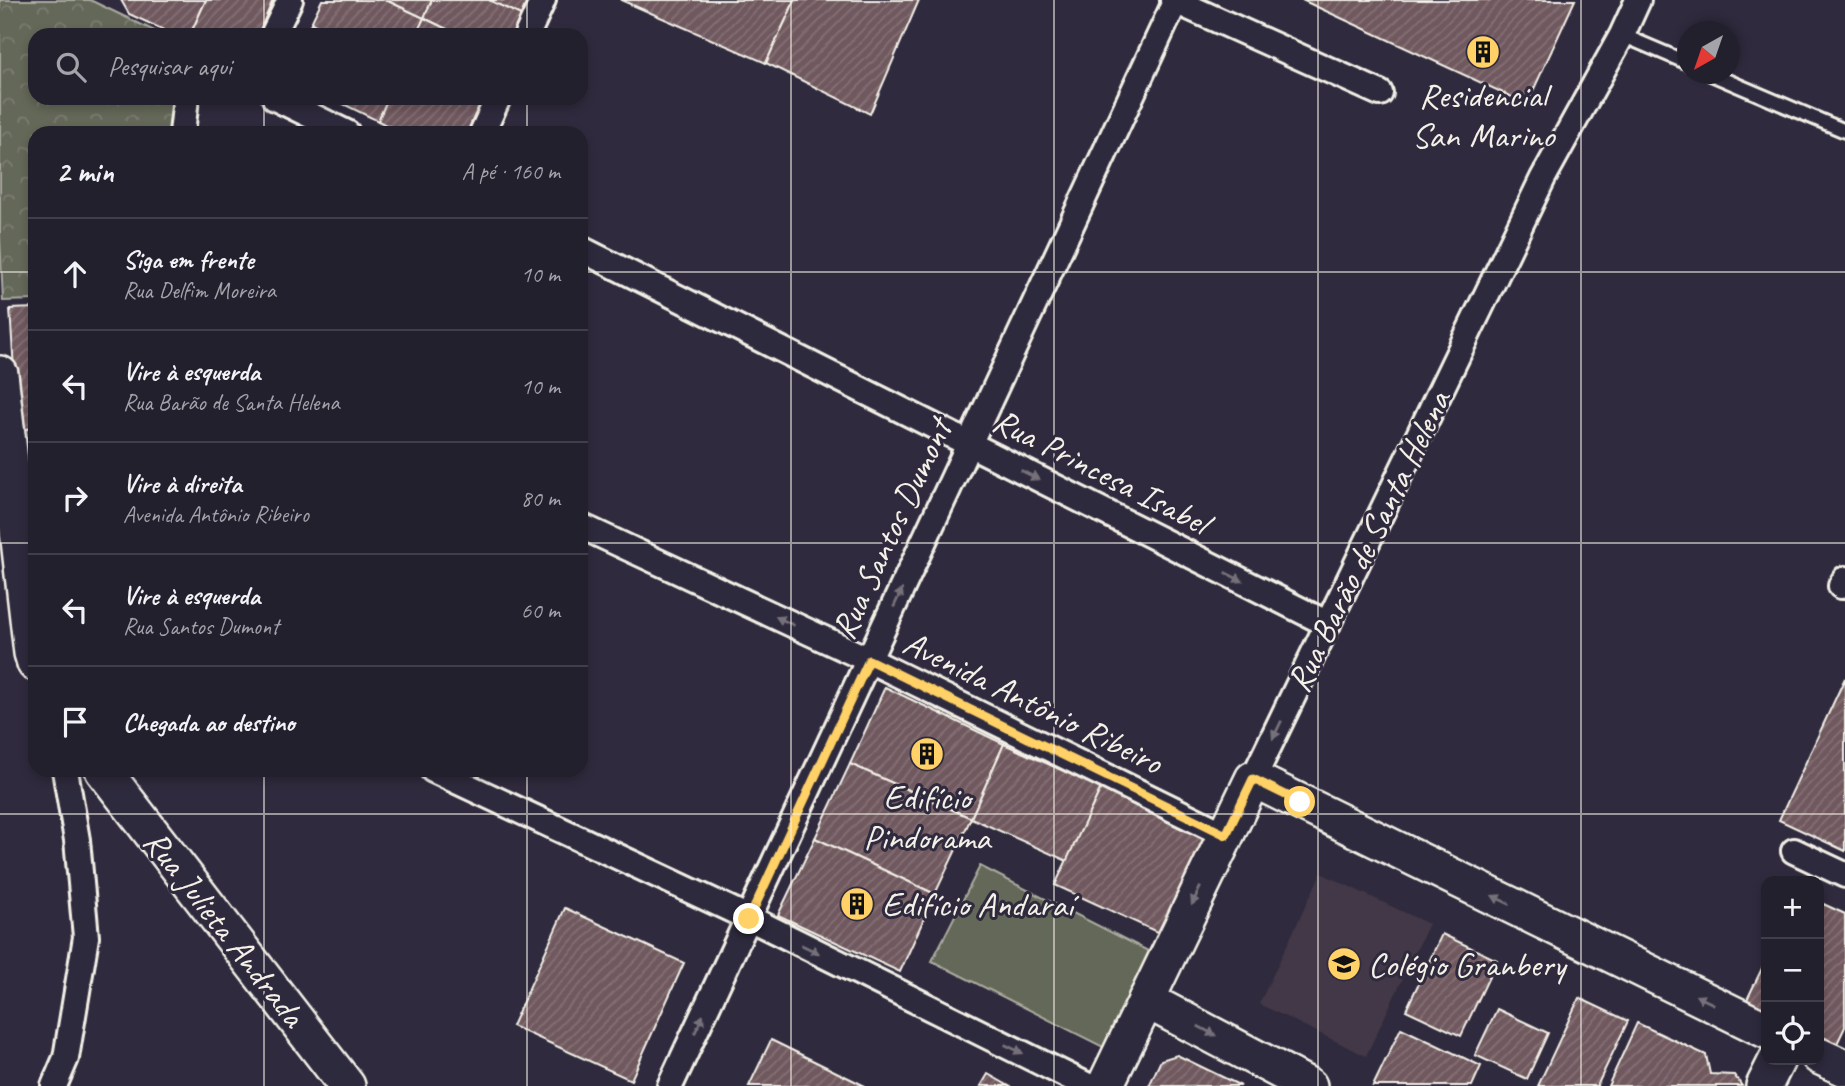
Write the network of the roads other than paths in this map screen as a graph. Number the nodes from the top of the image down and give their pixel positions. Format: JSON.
{"nodes":[{"id":1,"x":290,"y":0,"type":"edge"},
{"id":2,"x":543,"y":0,"type":"edge"},
{"id":3,"x":1175,"y":0,"type":"edge"},
{"id":4,"x":1638,"y":0,"type":"edge"},
{"id":5,"x":276,"y":28,"type":"edge"},
{"id":6,"x":530,"y":28,"type":"edge"},
{"id":7,"x":1622,"y":35,"type":"junction"},
{"id":8,"x":1677,"y":58,"type":"edge"},
{"id":9,"x":1735,"y":84,"type":"edge"},
{"id":10,"x":1380,"y":93,"type":"dead end"},
{"id":11,"x":185,"y":105,"type":"edge"},
{"id":12,"x":289,"y":105,"type":"edge"},
{"id":13,"x":495,"y":105,"type":"edge"},
{"id":14,"x":183,"y":126,"type":"edge"},
{"id":15,"x":333,"y":126,"type":"edge"},
{"id":16,"x":485,"y":126,"type":"edge"},
{"id":17,"x":1845,"y":131,"type":"edge"},
{"id":18,"x":588,"y":253,"type":"edge"},
{"id":19,"x":0,"y":374,"type":"edge"},
{"id":20,"x":970,"y":444,"type":"junction"},
{"id":21,"x":588,"y":529,"type":"edge"},
{"id":22,"x":28,"y":618,"type":"edge"},
{"id":23,"x":1328,"y":624,"type":"junction"},
{"id":24,"x":869,"y":660,"type":"junction"},
{"id":25,"x":66,"y":777,"type":"edge"},
{"id":26,"x":108,"y":777,"type":"edge"},
{"id":27,"x":448,"y":777,"type":"edge"},
{"id":28,"x":1253,"y":779,"type":"junction"},
{"id":29,"x":1226,"y":835,"type":"junction"},
{"id":30,"x":1794,"y":851,"type":"dead end"},
{"id":31,"x":1845,"y":875,"type":"edge"},
{"id":32,"x":749,"y":919,"type":"junction"},
{"id":33,"x":1146,"y":1000,"type":"junction"},
{"id":34,"x":1761,"y":1028,"type":"edge"},
{"id":35,"x":1824,"y":1058,"type":"edge"},
{"id":36,"x":1774,"y":1065,"type":"edge"},
{"id":37,"x":1845,"y":1068,"type":"edge"},
{"id":38,"x":54,"y":1086,"type":"edge"},
{"id":39,"x":347,"y":1086,"type":"edge"},
{"id":40,"x":670,"y":1086,"type":"edge"},
{"id":41,"x":1088,"y":1086,"type":"edge"},
{"id":42,"x":1105,"y":1086,"type":"edge"},
{"id":43,"x":1309,"y":1086,"type":"edge"},
{"id":44,"x":1764,"y":1086,"type":"edge"}],
"edges":[{"from":1,"to":5,"type":"street"},
{"from":2,"to":6,"type":"street"},
{"from":3,"to":10,"type":"street"},
{"from":3,"to":20,"type":"street","name":"Rua Santos Dumont"},
{"from":4,"to":7,"type":"street","name":"Rua Barão de Santa Helena"},
{"from":7,"to":8,"type":"lane"},
{"from":7,"to":23,"type":"street","name":"Rua Barão de Santa Helena"},
{"from":9,"to":17,"type":"lane"},
{"from":11,"to":14,"type":"street"},
{"from":12,"to":15,"type":"street"},
{"from":13,"to":16,"type":"street"},
{"from":18,"to":20,"type":"street","name":"Rua Princesa Isabel"},
{"from":19,"to":22,"type":"street"},
{"from":20,"to":23,"type":"street","name":"Rua Princesa Isabel","one_way":true},
{"from":24,"to":20,"type":"street","name":"Rua Santos Dumont","one_way":true},
{"from":24,"to":21,"type":"street","name":"Avenida Antônio Ribeiro","one_way":true},
{"from":23,"to":28,"type":"street","name":"Rua Barão de Santa Helena","one_way":true},
{"from":24,"to":29,"type":"street","name":"Avenida Antônio Ribeiro"},
{"from":24,"to":32,"type":"street","name":"Rua Santos Dumont"},
{"from":25,"to":38,"type":"street"},
{"from":26,"to":39,"type":"street","name":"Rua Julieta Andrada"},
{"from":27,"to":32,"type":"street"},
{"from":28,"to":29,"type":"street","name":"Rua Barão de Santa Helena"},
{"from":34,"to":28,"type":"street","one_way":true},
{"from":29,"to":33,"type":"street","name":"Rua Barão de Santa Helena","one_way":true},
{"from":30,"to":31,"type":"street"},
{"from":40,"to":32,"type":"street","name":"Rua Santos Dumont","one_way":true},
{"from":32,"to":41,"type":"street","one_way":true},
{"from":33,"to":42,"type":"street","name":"Rua Barão de Santa Helena"},
{"from":33,"to":43,"type":"street","one_way":true},
{"from":35,"to":37,"type":"street"},
{"from":36,"to":44,"type":"street"}]}
